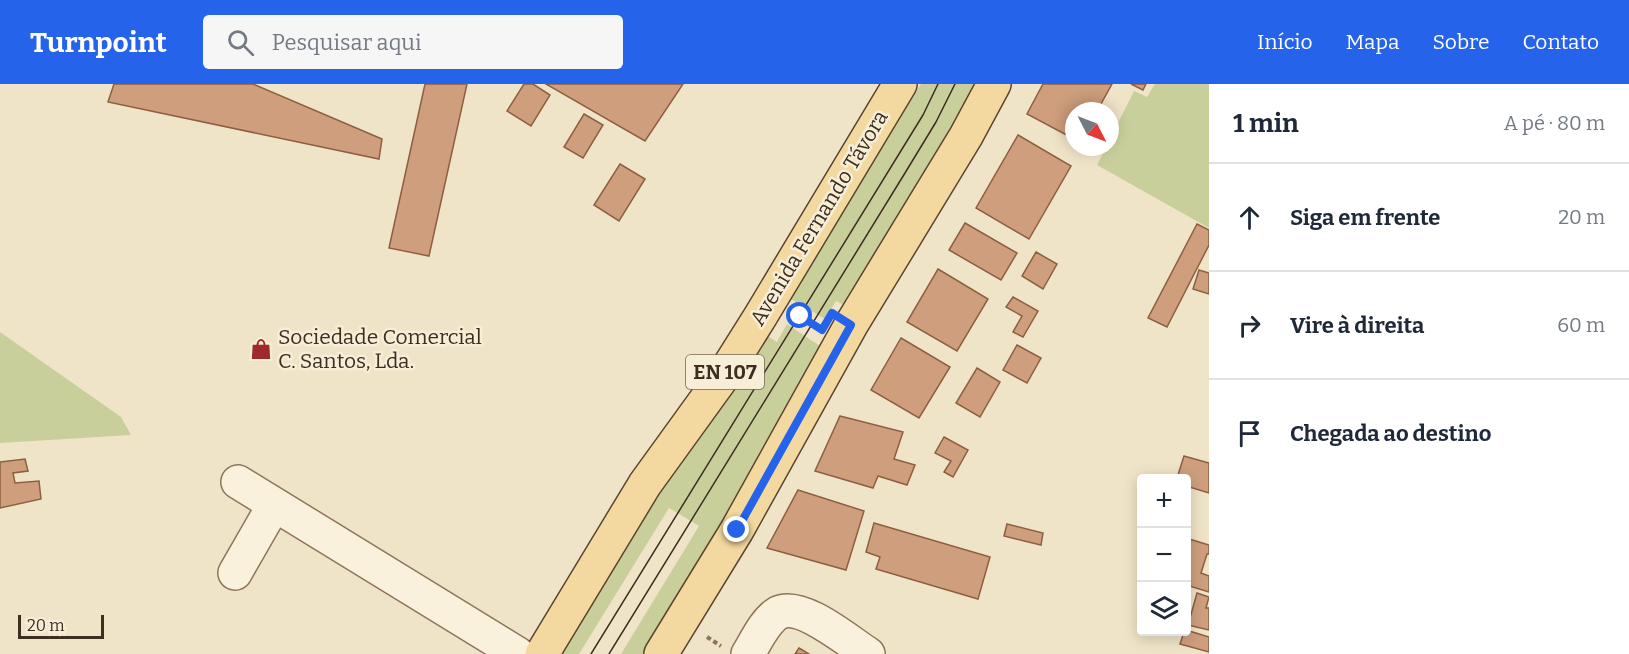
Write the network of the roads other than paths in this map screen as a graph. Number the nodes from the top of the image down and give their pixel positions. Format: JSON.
{"nodes":[{"id":1,"x":900,"y":84,"type":"edge"},
{"id":2,"x":994,"y":84,"type":"edge"},
{"id":3,"x":238,"y":482,"type":"dead end"},
{"id":4,"x":274,"y":505,"type":"junction"},
{"id":5,"x":235,"y":573,"type":"dead end"},
{"id":6,"x":518,"y":654,"type":"edge"},
{"id":7,"x":542,"y":654,"type":"edge"},
{"id":8,"x":661,"y":654,"type":"edge"},
{"id":9,"x":748,"y":654,"type":"edge"},
{"id":10,"x":868,"y":654,"type":"edge"}],
"edges":[{"from":1,"to":7,"type":"main road","name":"Avenida Fernando Távora","number":"EN 107"},
{"from":2,"to":8,"type":"main road"},
{"from":3,"to":4,"type":"street"},
{"from":4,"to":5,"type":"street"},
{"from":4,"to":6,"type":"street"},
{"from":9,"to":10,"type":"street"}]}
